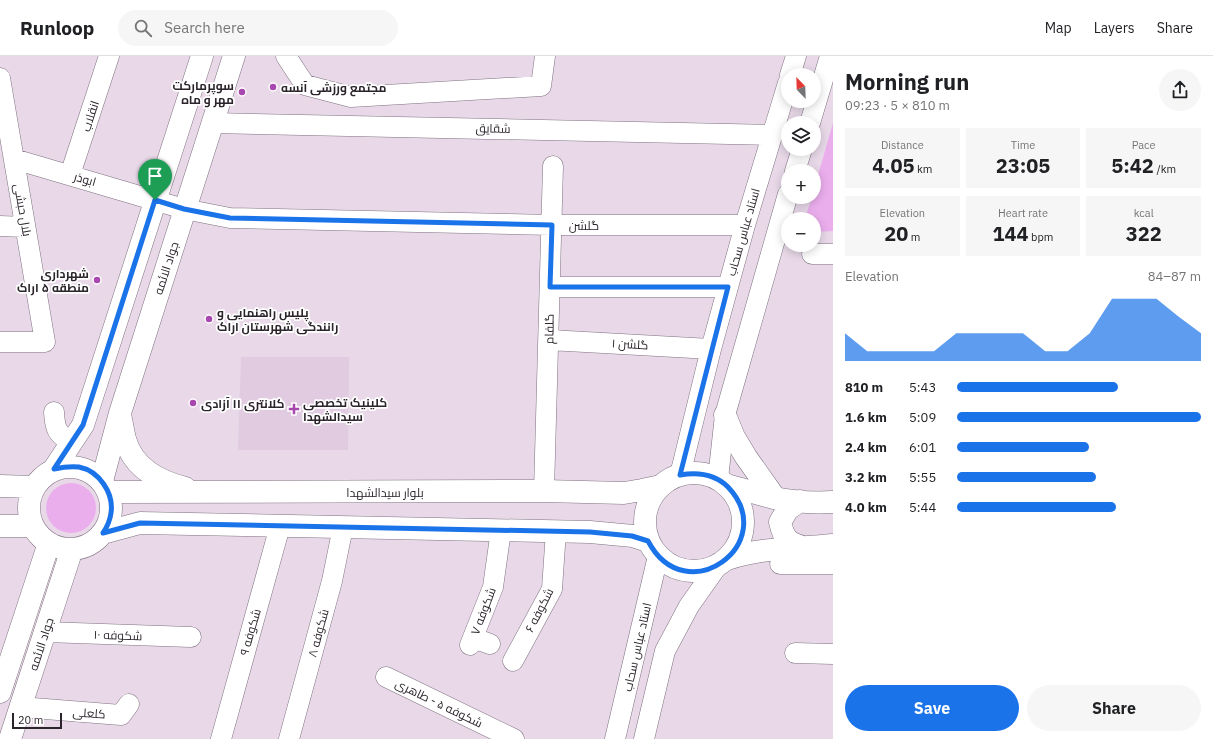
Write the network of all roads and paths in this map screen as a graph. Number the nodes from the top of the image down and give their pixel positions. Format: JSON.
{"nodes":[{"id":1,"x":110,"y":56,"type":"edge"},
{"id":2,"x":202,"y":56,"type":"edge"},
{"id":3,"x":234,"y":56,"type":"edge"},
{"id":4,"x":286,"y":56,"type":"edge"},
{"id":5,"x":545,"y":56,"type":"edge"},
{"id":6,"x":796,"y":56,"type":"edge"},
{"id":7,"x":830,"y":56,"type":"edge"},
{"id":8,"x":792,"y":68,"type":"edge"},
{"id":9,"x":0,"y":78,"type":"edge"},
{"id":10,"x":781,"y":107,"type":"edge"},
{"id":11,"x":3,"y":109,"type":"edge"},
{"id":12,"x":812,"y":116,"type":"edge"},
{"id":13,"x":212,"y":123,"type":"junction"},
{"id":14,"x":773,"y":135,"type":"junction"},
{"id":15,"x":14,"y":159,"type":"junction"},
{"id":16,"x":554,"y":166,"type":"dead end"},
{"id":17,"x":70,"y":175,"type":"junction"},
{"id":18,"x":155,"y":200,"type":"junction"},
{"id":19,"x":785,"y":204,"type":"edge"},
{"id":20,"x":184,"y":209,"type":"junction"},
{"id":21,"x":552,"y":225,"type":"junction"},
{"id":22,"x":745,"y":225,"type":"junction"},
{"id":23,"x":0,"y":226,"type":"edge"},
{"id":24,"x":25,"y":227,"type":"junction"},
{"id":25,"x":812,"y":254,"type":"dead end"},
{"id":26,"x":833,"y":254,"type":"edge"},
{"id":27,"x":550,"y":287,"type":"junction"},
{"id":28,"x":728,"y":287,"type":"junction"},
{"id":29,"x":549,"y":340,"type":"junction"},
{"id":30,"x":0,"y":342,"type":"edge"},
{"id":31,"x":711,"y":349,"type":"junction"},
{"id":32,"x":54,"y":412,"type":"dead end"},
{"id":33,"x":120,"y":413,"type":"junction"},
{"id":34,"x":725,"y":415,"type":"junction"},
{"id":35,"x":71,"y":443,"type":"junction"},
{"id":36,"x":54,"y":469,"type":"junction"},
{"id":37,"x":670,"y":480,"type":"junction"},
{"id":38,"x":722,"y":482,"type":"junction"},
{"id":39,"x":0,"y":486,"type":"edge"},
{"id":40,"x":34,"y":486,"type":"junction"},
{"id":41,"x":105,"y":487,"type":"junction"},
{"id":42,"x":544,"y":491,"type":"junction"},
{"id":43,"x":201,"y":492,"type":"junction"},
{"id":44,"x":775,"y":498,"type":"junction"},
{"id":45,"x":800,"y":501,"type":"junction"},
{"id":46,"x":833,"y":502,"type":"edge"},
{"id":47,"x":0,"y":526,"type":"edge"},
{"id":48,"x":32,"y":526,"type":"junction"},
{"id":49,"x":280,"y":526,"type":"junction"},
{"id":50,"x":343,"y":527,"type":"junction"},
{"id":51,"x":501,"y":530,"type":"junction"},
{"id":52,"x":556,"y":531,"type":"junction"},
{"id":53,"x":103,"y":533,"type":"junction"},
{"id":54,"x":48,"y":543,"type":"junction"},
{"id":55,"x":833,"y":545,"type":"edge"},
{"id":56,"x":653,"y":548,"type":"junction"},
{"id":57,"x":806,"y":548,"type":"junction"},
{"id":58,"x":72,"y":549,"type":"junction"},
{"id":59,"x":723,"y":562,"type":"junction"},
{"id":60,"x":780,"y":564,"type":"dead end"},
{"id":61,"x":833,"y":564,"type":"edge"},
{"id":62,"x":45,"y":632,"type":"junction"},
{"id":63,"x":191,"y":637,"type":"dead end"},
{"id":64,"x":477,"y":642,"type":"dead end"},
{"id":65,"x":795,"y":653,"type":"dead end"},
{"id":66,"x":833,"y":654,"type":"edge"},
{"id":67,"x":512,"y":661,"type":"dead end"},
{"id":68,"x":386,"y":677,"type":"dead end"},
{"id":69,"x":0,"y":692,"type":"edge"},
{"id":70,"x":129,"y":704,"type":"dead end"},
{"id":71,"x":20,"y":707,"type":"junction"},
{"id":72,"x":10,"y":739,"type":"edge"},
{"id":73,"x":221,"y":739,"type":"edge"},
{"id":74,"x":289,"y":739,"type":"edge"},
{"id":75,"x":514,"y":739,"type":"edge"},
{"id":76,"x":615,"y":739,"type":"edge"},
{"id":77,"x":644,"y":739,"type":"edge"}],
"edges":[{"from":1,"to":17,"type":"street","name":"انقلاب"},
{"from":2,"to":18,"type":"main road"},
{"from":3,"to":13,"type":"main road","name":"جواد الائمه"},
{"from":4,"to":5,"type":"street"},
{"from":6,"to":8,"type":"street"},
{"from":7,"to":12,"type":"street"},
{"from":9,"to":11,"type":"street","name":"بلال حبشی"},
{"from":10,"to":14,"type":"street","name":"استاد عباس سحاب"},
{"from":11,"to":15,"type":"street","name":"بلال حبشی"},
{"from":13,"to":14,"type":"street","name":"شقایق"},
{"from":13,"to":20,"type":"main road","name":"جواد الائمه"},
{"from":14,"to":22,"type":"street","name":"استاد عباس سحاب"},
{"from":15,"to":17,"type":"street","name":"ابوذر"},
{"from":15,"to":24,"type":"street","name":"بلال حبشی"},
{"from":16,"to":21,"type":"street","name":"گلفام"},
{"from":17,"to":18,"type":"street","name":"ابوذر"},
{"from":18,"to":20,"type":"street","name":"ابوذر"},
{"from":18,"to":35,"type":"main road"},
{"from":19,"to":34,"type":"street"},
{"from":20,"to":21,"type":"street","name":"گلشن"},
{"from":20,"to":33,"type":"main road","name":"جواد الائمه"},
{"from":21,"to":22,"type":"street","name":"گلشن"},
{"from":21,"to":27,"type":"street","name":"گلفام"},
{"from":22,"to":28,"type":"street","name":"استاد عباس سحاب"},
{"from":23,"to":24,"type":"street"},
{"from":24,"to":30,"type":"street","name":"بلال حبشی"},
{"from":25,"to":26,"type":"street"},
{"from":27,"to":28,"type":"street"},
{"from":27,"to":29,"type":"street","name":"گلفام"},
{"from":28,"to":31,"type":"street","name":"استاد عباس سحاب"},
{"from":29,"to":31,"type":"street","name":"گلشن ۱"},
{"from":29,"to":42,"type":"street","name":"گلفام"},
{"from":31,"to":37,"type":"street","name":"استاد عباس سحاب"},
{"from":32,"to":35,"type":"street"},
{"from":33,"to":41,"type":"main road","name":"جواد الائمه"},
{"from":33,"to":43,"type":"main road"},
{"from":34,"to":38,"type":"street"},
{"from":34,"to":44,"type":"main road"},
{"from":35,"to":36,"type":"main road"},
{"from":36,"to":40,"type":"main road"},
{"from":36,"to":41,"type":"main road"},
{"from":37,"to":38,"type":"main road"},
{"from":37,"to":42,"type":"main road","name":"بلوار سیدالشهدا"},
{"from":37,"to":56,"type":"main road"},
{"from":38,"to":44,"type":"main road"},
{"from":38,"to":59,"type":"main road"},
{"from":39,"to":40,"type":"main road"},
{"from":40,"to":48,"type":"main road"},
{"from":41,"to":43,"type":"main road","name":"بلوار سیدالشهدا"},
{"from":41,"to":53,"type":"main road"},
{"from":42,"to":43,"type":"main road","name":"بلوار سیدالشهدا"},
{"from":44,"to":45,"type":"main road"},
{"from":45,"to":46,"type":"main road"},
{"from":45,"to":57,"type":"main road"},
{"from":47,"to":48,"type":"main road"},
{"from":48,"to":54,"type":"main road"},
{"from":49,"to":50,"type":"main road"},
{"from":49,"to":53,"type":"main road"},
{"from":49,"to":73,"type":"street","name":"شکوفه ۹"},
{"from":50,"to":51,"type":"main road"},
{"from":50,"to":74,"type":"street","name":"شکوفه ۸"},
{"from":51,"to":52,"type":"main road"},
{"from":51,"to":64,"type":"street","name":"شکوفه ۷"},
{"from":52,"to":56,"type":"main road"},
{"from":52,"to":67,"type":"street","name":"شکوفه ۶"},
{"from":53,"to":58,"type":"main road"},
{"from":54,"to":58,"type":"main road"},
{"from":54,"to":69,"type":"main road","name":"جواد الائمه"},
{"from":55,"to":57,"type":"main road"},
{"from":56,"to":59,"type":"main road"},
{"from":56,"to":76,"type":"street","name":"استاد عباس سحاب"},
{"from":57,"to":59,"type":"main road"},
{"from":58,"to":62,"type":"main road","name":"جواد الائمه"},
{"from":59,"to":77,"type":"street"},
{"from":60,"to":61,"type":"street"},
{"from":62,"to":63,"type":"street","name":"شکوفه ۱۰"},
{"from":62,"to":71,"type":"main road","name":"جواد الائمه"},
{"from":65,"to":66,"type":"street"},
{"from":68,"to":75,"type":"street","name":"شکوفه ۵ - طاهری"},
{"from":70,"to":71,"type":"street","name":"کلعلی"},
{"from":71,"to":72,"type":"main road","name":"جواد الائمه"}]}
